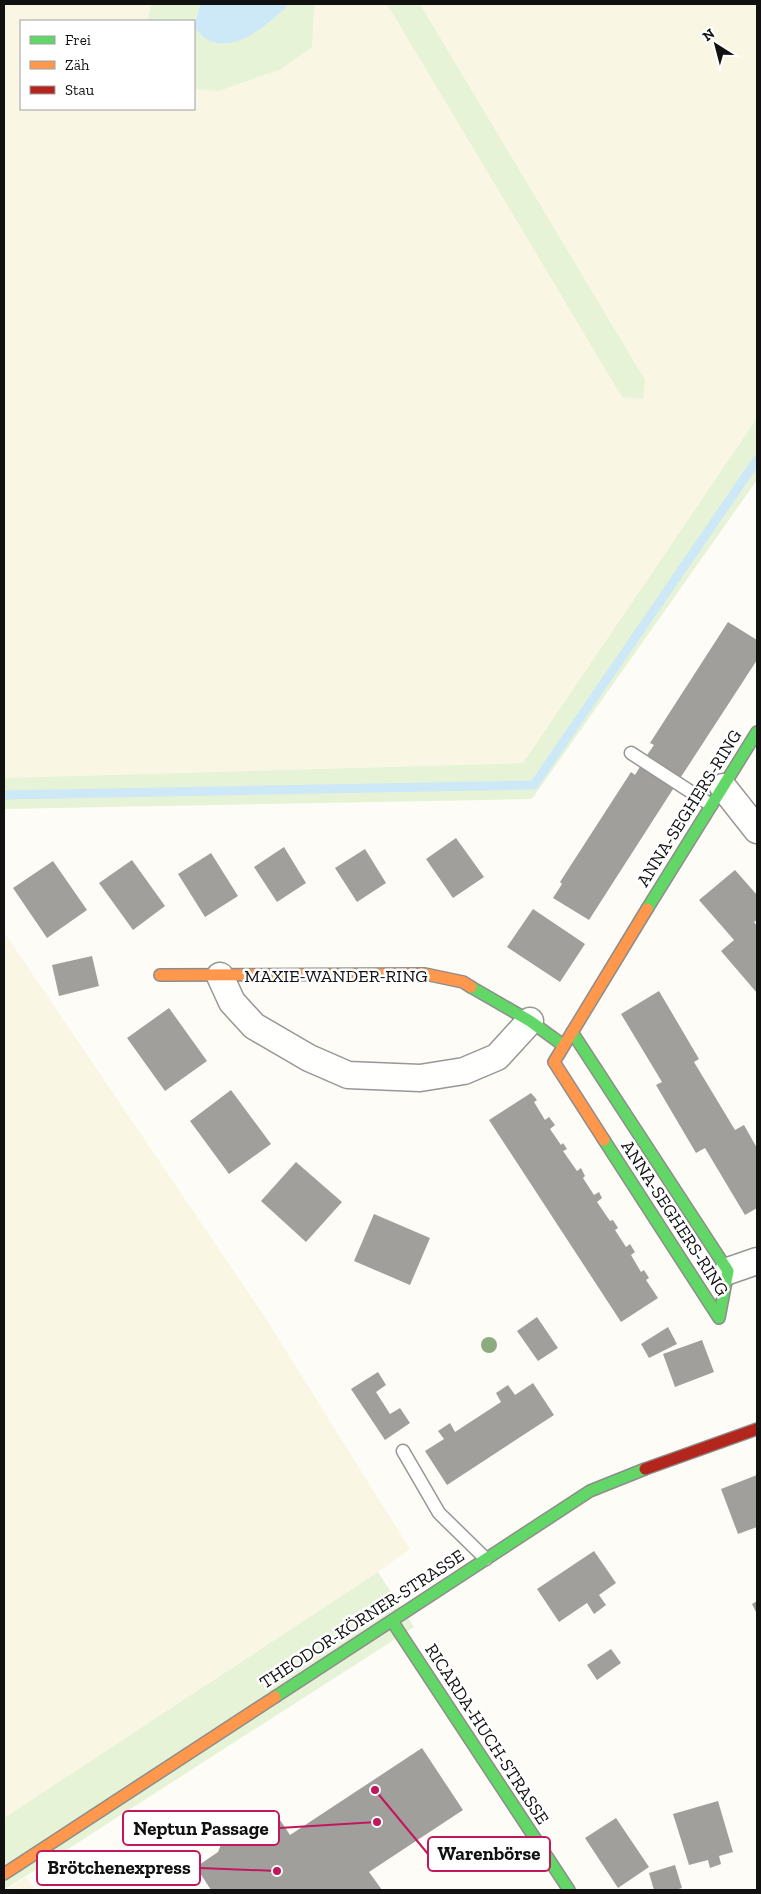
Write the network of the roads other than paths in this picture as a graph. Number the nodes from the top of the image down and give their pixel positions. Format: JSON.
{"nodes":[{"id":1,"x":757,"y":732,"type":"edge"},
{"id":2,"x":631,"y":752,"type":"dead end"},
{"id":3,"x":717,"y":796,"type":"junction"},
{"id":4,"x":757,"y":830,"type":"edge"},
{"id":5,"x":160,"y":975,"type":"dead end"},
{"id":6,"x":220,"y":976,"type":"junction"},
{"id":7,"x":530,"y":1021,"type":"junction"},
{"id":8,"x":572,"y":1032,"type":"junction"},
{"id":9,"x":562,"y":1045,"type":"junction"},
{"id":10,"x":757,"y":1261,"type":"edge"},
{"id":11,"x":728,"y":1271,"type":"junction"},
{"id":12,"x":757,"y":1429,"type":"edge"},
{"id":13,"x":402,"y":1451,"type":"dead end"},
{"id":14,"x":486,"y":1559,"type":"junction"},
{"id":15,"x":392,"y":1621,"type":"junction"},
{"id":16,"x":4,"y":1874,"type":"edge"},
{"id":17,"x":569,"y":1890,"type":"edge"}],
"edges":[{"from":1,"to":3,"type":"street","name":"ANNA-SEGHERS-RING"},
{"from":2,"to":3,"type":"lane"},
{"from":3,"to":4,"type":"street"},
{"from":3,"to":8,"type":"street","name":"ANNA-SEGHERS-RING"},
{"from":5,"to":6,"type":"street","name":"MAXIE-WANDER-RING"},
{"from":6,"to":7,"type":"street","name":"MAXIE-WANDER-RING"},
{"from":6,"to":7,"type":"street","name":"MAXIE-WANDER-RING"},
{"from":7,"to":9,"type":"street","name":"MAXIE-WANDER-RING"},
{"from":8,"to":9,"type":"street","name":"ANNA-SEGHERS-RING"},
{"from":8,"to":11,"type":"street","name":"ANNA-SEGHERS-RING"},
{"from":9,"to":11,"type":"street","name":"ANNA-SEGHERS-RING"},
{"from":10,"to":11,"type":"street"},
{"from":12,"to":14,"type":"street","name":"THEODOR-KÖRNER-STRASSE"},
{"from":13,"to":14,"type":"lane"},
{"from":14,"to":15,"type":"street","name":"THEODOR-KÖRNER-STRASSE"},
{"from":15,"to":16,"type":"street","name":"THEODOR-KÖRNER-STRASSE"},
{"from":15,"to":17,"type":"street","name":"RICARDA-HUCH-STRASSE"}]}
